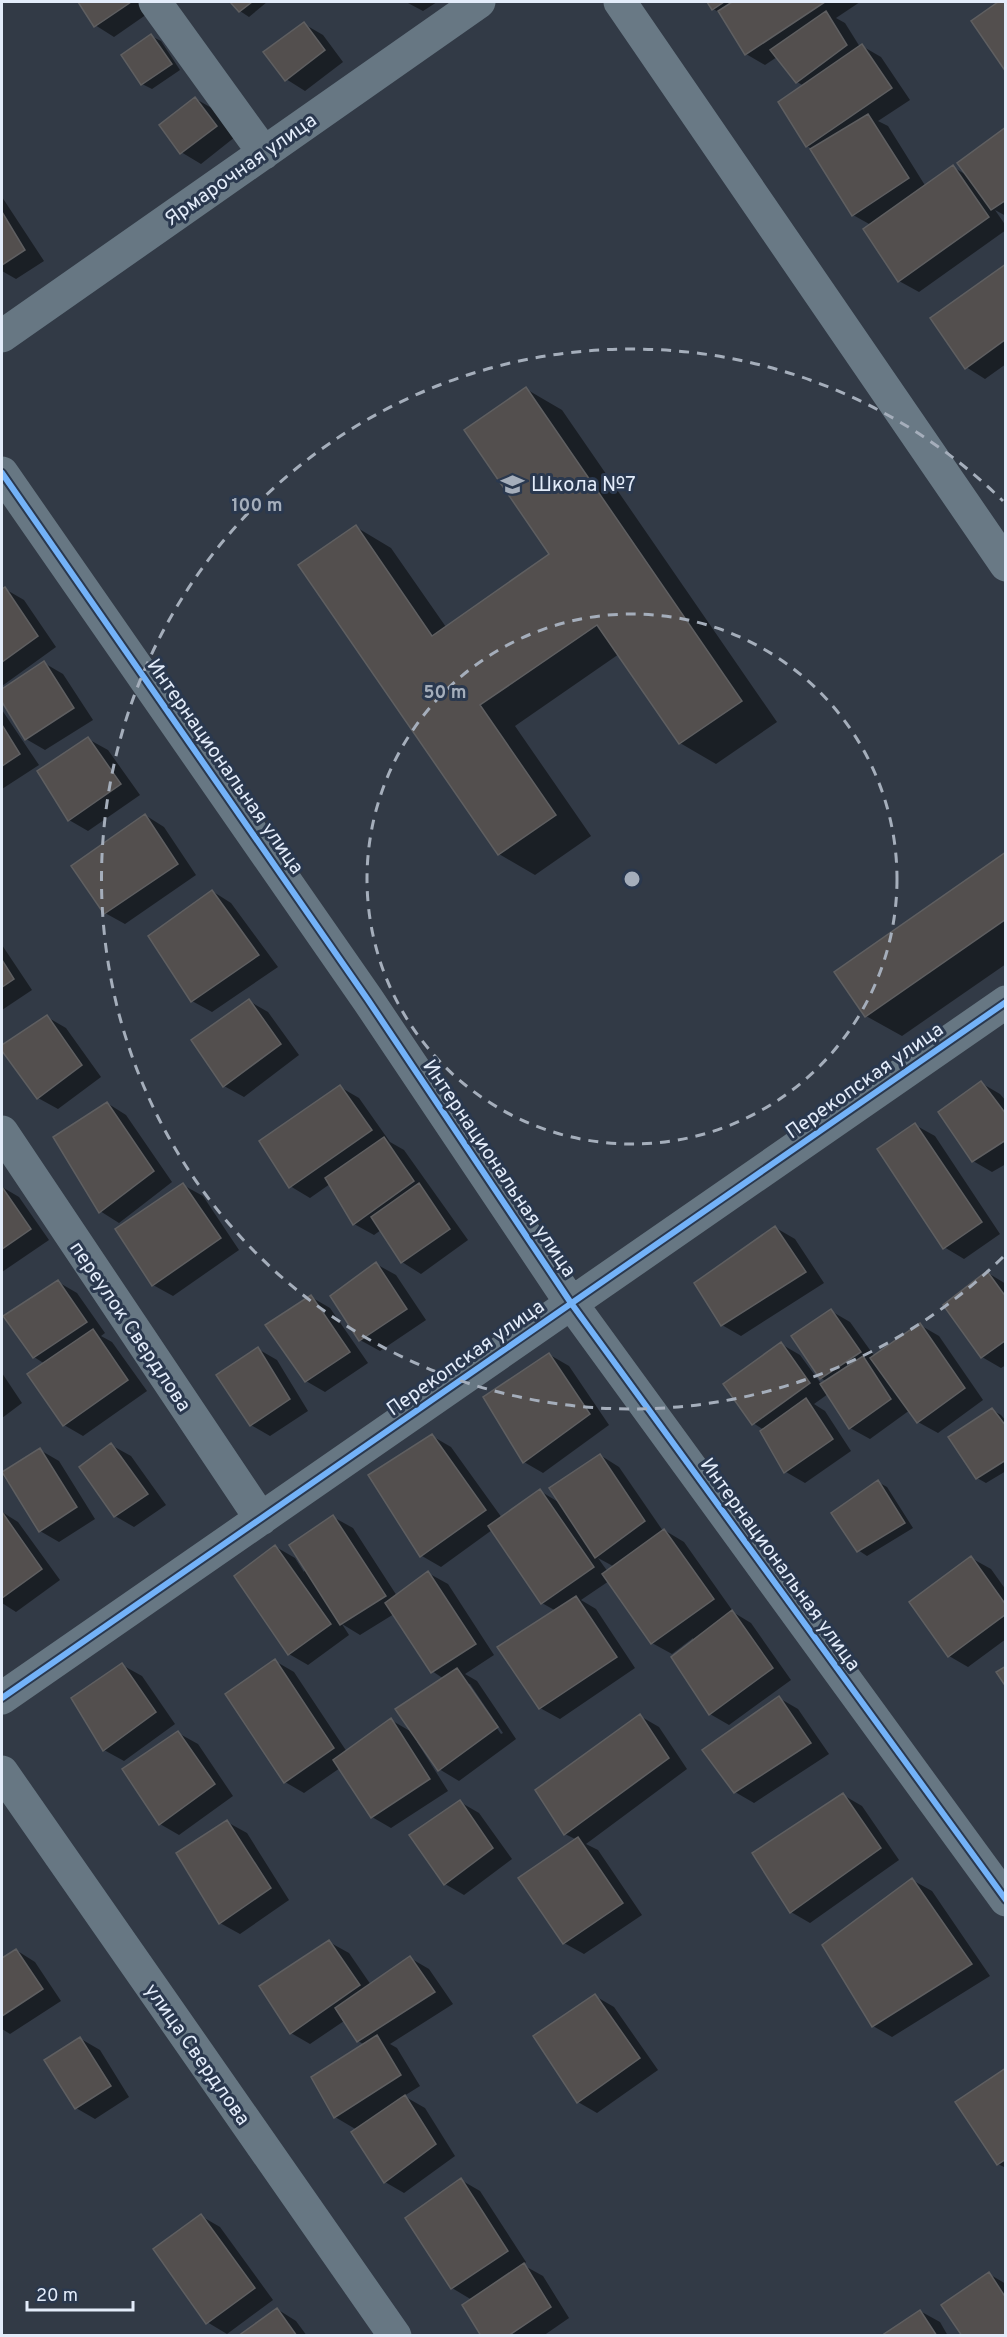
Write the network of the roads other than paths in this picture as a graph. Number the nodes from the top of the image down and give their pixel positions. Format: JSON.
{"nodes":[{"id":1,"x":155,"y":2,"type":"edge"},
{"id":2,"x":479,"y":2,"type":"edge"},
{"id":3,"x":620,"y":2,"type":"edge"},
{"id":4,"x":264,"y":153,"type":"junction"},
{"id":5,"x":2,"y":336,"type":"edge"},
{"id":6,"x":2,"y":473,"type":"edge"},
{"id":7,"x":1005,"y":565,"type":"edge"},
{"id":8,"x":1005,"y":1002,"type":"edge"},
{"id":9,"x":2,"y":1132,"type":"edge"},
{"id":10,"x":571,"y":1303,"type":"junction"},
{"id":11,"x":261,"y":1519,"type":"junction"},
{"id":12,"x":2,"y":1698,"type":"edge"},
{"id":13,"x":2,"y":1772,"type":"edge"},
{"id":14,"x":1005,"y":1900,"type":"edge"},
{"id":15,"x":395,"y":2336,"type":"edge"}],
"edges":[{"from":1,"to":4,"type":"street"},
{"from":2,"to":4,"type":"street","name":"Ярмарочная улица"},
{"from":3,"to":7,"type":"main road"},
{"from":4,"to":5,"type":"street","name":"Ярмарочная улица"},
{"from":6,"to":10,"type":"street","name":"Интернациональная улица"},
{"from":8,"to":10,"type":"street","name":"Перекопская улица"},
{"from":9,"to":11,"type":"street","name":"переулок Свердлова"},
{"from":10,"to":11,"type":"street","name":"Перекопская улица"},
{"from":10,"to":14,"type":"street","name":"Интернациональная улица"},
{"from":11,"to":12,"type":"street","name":"Перекопская улица"},
{"from":13,"to":15,"type":"street","name":"улица Свердлова"}]}
